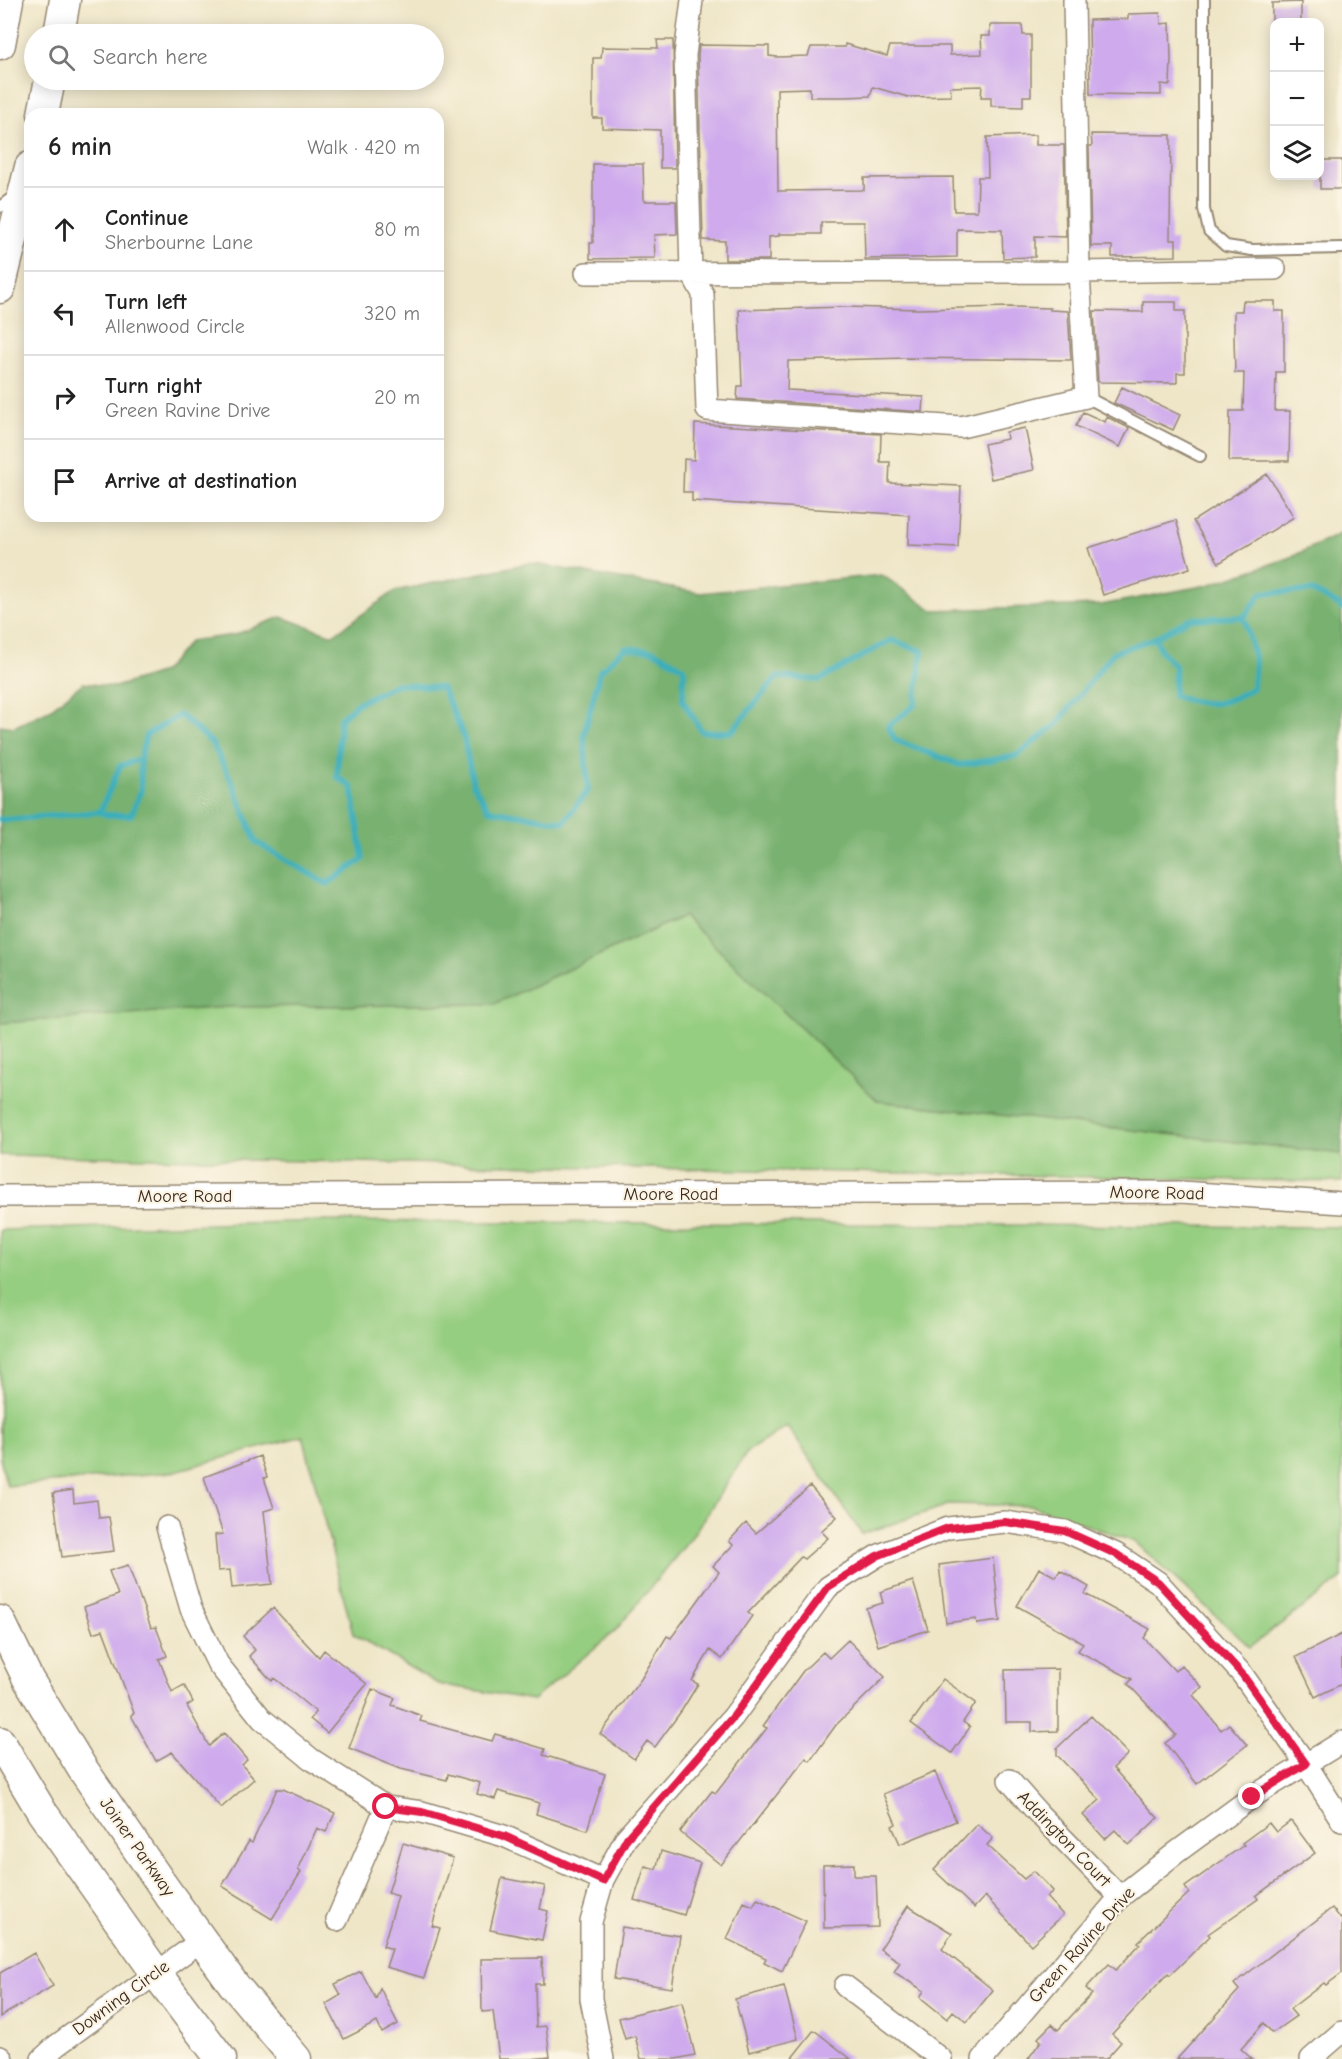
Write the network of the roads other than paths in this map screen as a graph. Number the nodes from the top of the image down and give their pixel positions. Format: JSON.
{"nodes":[{"id":1,"x":8,"y":0,"type":"edge"},
{"id":2,"x":65,"y":0,"type":"edge"},
{"id":3,"x":692,"y":0,"type":"edge"},
{"id":4,"x":1074,"y":0,"type":"edge"},
{"id":5,"x":1204,"y":0,"type":"edge"},
{"id":6,"x":61,"y":24,"type":"edge"},
{"id":7,"x":0,"y":45,"type":"edge"},
{"id":8,"x":48,"y":90,"type":"edge"},
{"id":9,"x":44,"y":108,"type":"edge"},
{"id":10,"x":24,"y":181,"type":"edge"},
{"id":11,"x":24,"y":190,"type":"edge"},
{"id":12,"x":0,"y":207,"type":"edge"},
{"id":13,"x":1342,"y":248,"type":"edge"},
{"id":14,"x":1275,"y":270,"type":"dead end"},
{"id":15,"x":691,"y":272,"type":"junction"},
{"id":16,"x":1079,"y":272,"type":"junction"},
{"id":17,"x":586,"y":273,"type":"dead end"},
{"id":18,"x":0,"y":288,"type":"edge"},
{"id":19,"x":1086,"y":397,"type":"junction"},
{"id":20,"x":1200,"y":456,"type":"dead end"},
{"id":21,"x":0,"y":1196,"type":"edge"},
{"id":22,"x":1342,"y":1203,"type":"edge"},
{"id":23,"x":167,"y":1527,"type":"dead end"},
{"id":24,"x":0,"y":1621,"type":"edge"},
{"id":25,"x":0,"y":1742,"type":"edge"},
{"id":26,"x":1342,"y":1742,"type":"edge"},
{"id":27,"x":1306,"y":1764,"type":"junction"},
{"id":28,"x":1009,"y":1780,"type":"dead end"},
{"id":29,"x":386,"y":1807,"type":"junction"},
{"id":30,"x":1342,"y":1821,"type":"edge"},
{"id":31,"x":603,"y":1881,"type":"junction"},
{"id":32,"x":1119,"y":1897,"type":"junction"},
{"id":33,"x":337,"y":1920,"type":"dead end"},
{"id":34,"x":202,"y":1940,"type":"junction"},
{"id":35,"x":156,"y":1973,"type":"junction"},
{"id":36,"x":845,"y":1986,"type":"dead end"},
{"id":37,"x":1342,"y":2032,"type":"edge"},
{"id":38,"x":42,"y":2059,"type":"edge"},
{"id":39,"x":221,"y":2059,"type":"edge"},
{"id":40,"x":296,"y":2059,"type":"edge"},
{"id":41,"x":603,"y":2059,"type":"edge"},
{"id":42,"x":941,"y":2059,"type":"edge"},
{"id":43,"x":983,"y":2059,"type":"edge"},
{"id":44,"x":1311,"y":2059,"type":"edge"}],
"edges":[{"from":1,"to":7,"type":"main road"},
{"from":2,"to":6,"type":"main road"},
{"from":3,"to":15,"type":"street"},
{"from":4,"to":16,"type":"street"},
{"from":5,"to":13,"type":"lane"},
{"from":8,"to":9,"type":"main road"},
{"from":10,"to":12,"type":"lane"},
{"from":11,"to":18,"type":"main road"},
{"from":14,"to":16,"type":"street"},
{"from":15,"to":16,"type":"street"},
{"from":15,"to":17,"type":"street"},
{"from":15,"to":19,"type":"street"},
{"from":16,"to":19,"type":"street"},
{"from":19,"to":20,"type":"lane"},
{"from":21,"to":22,"type":"street","name":"Moore Road"},
{"from":23,"to":29,"type":"street"},
{"from":24,"to":34,"type":"main road","name":"Joiner Parkway"},
{"from":25,"to":35,"type":"main road"},
{"from":26,"to":27,"type":"street","name":"Green Ravine Drive"},
{"from":27,"to":30,"type":"street"},
{"from":27,"to":31,"type":"street"},
{"from":27,"to":32,"type":"street","name":"Green Ravine Drive"},
{"from":28,"to":32,"type":"street","name":"Addington Court"},
{"from":29,"to":31,"type":"street"},
{"from":29,"to":33,"type":"street"},
{"from":31,"to":41,"type":"street"},
{"from":32,"to":43,"type":"street","name":"Green Ravine Drive"},
{"from":34,"to":35,"type":"street","name":"Downing Circle"},
{"from":34,"to":40,"type":"main road","name":"Joiner Parkway"},
{"from":35,"to":38,"type":"street","name":"Downing Circle"},
{"from":35,"to":39,"type":"main road"},
{"from":36,"to":42,"type":"street"},
{"from":37,"to":44,"type":"street"}]}
